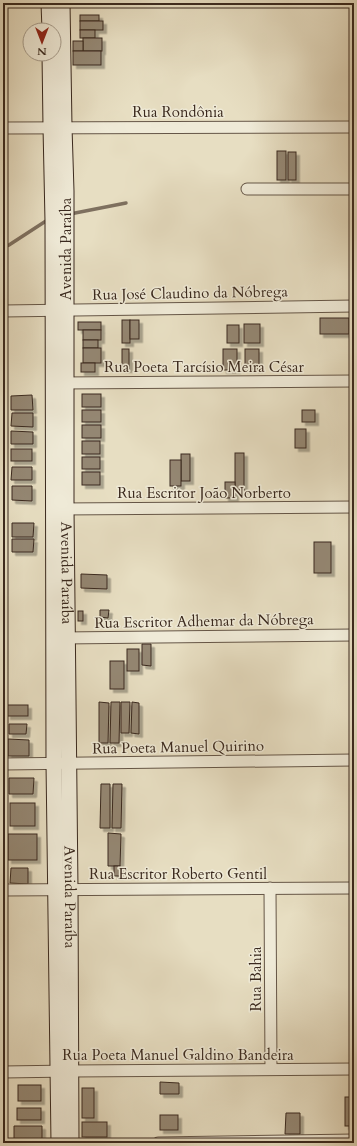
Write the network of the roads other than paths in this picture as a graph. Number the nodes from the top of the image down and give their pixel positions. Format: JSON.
{"nodes":[{"id":1,"x":49,"y":3,"type":"edge"},
{"id":2,"x":62,"y":3,"type":"edge"},
{"id":3,"x":50,"y":22,"type":"edge"},
{"id":4,"x":51,"y":62,"type":"edge"},
{"id":5,"x":57,"y":127,"type":"junction"},
{"id":6,"x":354,"y":127,"type":"edge"},
{"id":7,"x":3,"y":128,"type":"edge"},
{"id":8,"x":354,"y":189,"type":"edge"},
{"id":9,"x":247,"y":190,"type":"dead end"},
{"id":10,"x":354,"y":306,"type":"edge"},
{"id":11,"x":60,"y":310,"type":"junction"},
{"id":12,"x":3,"y":311,"type":"edge"},
{"id":13,"x":354,"y":380,"type":"edge"},
{"id":14,"x":60,"y":383,"type":"junction"},
{"id":15,"x":354,"y":507,"type":"edge"},
{"id":16,"x":60,"y":509,"type":"junction"},
{"id":17,"x":354,"y":635,"type":"edge"},
{"id":18,"x":61,"y":638,"type":"junction"},
{"id":19,"x":354,"y":760,"type":"edge"},
{"id":20,"x":62,"y":763,"type":"junction"},
{"id":21,"x":3,"y":764,"type":"edge"},
{"id":22,"x":270,"y":888,"type":"junction"},
{"id":23,"x":354,"y":888,"type":"edge"},
{"id":24,"x":63,"y":889,"type":"junction"},
{"id":25,"x":3,"y":890,"type":"edge"},
{"id":26,"x":271,"y":1069,"type":"junction"},
{"id":27,"x":354,"y":1069,"type":"edge"},
{"id":28,"x":64,"y":1071,"type":"junction"},
{"id":29,"x":3,"y":1072,"type":"edge"},
{"id":30,"x":354,"y":1140,"type":"edge"},
{"id":31,"x":58,"y":1143,"type":"edge"},
{"id":32,"x":71,"y":1143,"type":"edge"},
{"id":33,"x":158,"y":1143,"type":"edge"}],
"edges":[{"from":1,"to":3,"type":"street"},
{"from":2,"to":5,"type":"street","name":"Avenida Paraíba"},
{"from":4,"to":5,"type":"street","name":"Avenida Paraíba"},
{"from":5,"to":6,"type":"street","name":"Rua Rondônia"},
{"from":5,"to":7,"type":"street","name":"Rua Rondônia"},
{"from":5,"to":11,"type":"street","name":"Avenida Paraíba"},
{"from":8,"to":9,"type":"street"},
{"from":10,"to":11,"type":"street","name":"Rua José Claudino da Nóbrega"},
{"from":11,"to":12,"type":"street","name":"Rua José Claudino da Nóbrega"},
{"from":11,"to":14,"type":"street","name":"Avenida Paraíba"},
{"from":13,"to":14,"type":"street","name":"Rua Poeta Tarcísio Meira César"},
{"from":14,"to":16,"type":"street","name":"Avenida Paraíba"},
{"from":15,"to":16,"type":"street","name":"Rua Escritor João Norberto"},
{"from":16,"to":18,"type":"street","name":"Avenida Paraíba"},
{"from":17,"to":18,"type":"street","name":"Rua Escritor Adhemar da Nóbrega"},
{"from":18,"to":20,"type":"street","name":"Avenida Paraíba"},
{"from":19,"to":20,"type":"street","name":"Rua Poeta Manuel Quirino"},
{"from":20,"to":21,"type":"street","name":"Rua Poeta Manuel Quirino"},
{"from":20,"to":24,"type":"street","name":"Avenida Paraíba"},
{"from":22,"to":23,"type":"street","name":"Rua Escritor Roberto Gentil"},
{"from":22,"to":24,"type":"street","name":"Rua Escritor Roberto Gentil"},
{"from":22,"to":26,"type":"street","name":"Rua Bahia"},
{"from":24,"to":25,"type":"street","name":"Rua Escritor Roberto Gentil"},
{"from":24,"to":28,"type":"street","name":"Avenida Paraíba"},
{"from":26,"to":27,"type":"street","name":"Rua Poeta Manuel Galdino Bandeira"},
{"from":26,"to":28,"type":"street","name":"Rua Poeta Manuel Galdino Bandeira"},
{"from":28,"to":29,"type":"street","name":"Rua Poeta Manuel Galdino Bandeira"},
{"from":28,"to":31,"type":"street","name":"Avenida Paraíba"},
{"from":28,"to":32,"type":"street","name":"Avenida Paraíba"},
{"from":30,"to":33,"type":"street"}]}
